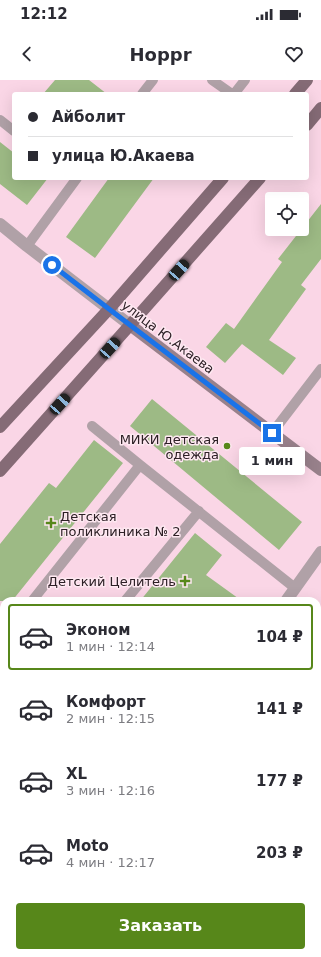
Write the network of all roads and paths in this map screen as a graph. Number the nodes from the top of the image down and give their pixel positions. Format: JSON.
{"nodes":[{"id":1,"x":153,"y":80,"type":"edge"},
{"id":2,"x":212,"y":80,"type":"edge"},
{"id":3,"x":245,"y":80,"type":"edge"},
{"id":4,"x":307,"y":80,"type":"edge"},
{"id":5,"x":144,"y":92,"type":"edge"},
{"id":6,"x":230,"y":92,"type":"edge"},
{"id":7,"x":235,"y":92,"type":"edge"},
{"id":8,"x":297,"y":92,"type":"edge"},
{"id":9,"x":321,"y":108,"type":"edge"},
{"id":10,"x":0,"y":120,"type":"edge"},
{"id":11,"x":309,"y":123,"type":"edge"},
{"id":12,"x":12,"y":129,"type":"edge"},
{"id":13,"x":75,"y":180,"type":"edge"},
{"id":14,"x":221,"y":180,"type":"edge"},
{"id":15,"x":258,"y":180,"type":"edge"},
{"id":16,"x":0,"y":224,"type":"edge"},
{"id":17,"x":27,"y":246,"type":"junction"},
{"id":18,"x":109,"y":309,"type":"junction"},
{"id":19,"x":130,"y":325,"type":"junction"},
{"id":20,"x":321,"y":369,"type":"edge"},
{"id":21,"x":92,"y":426,"type":"dead end"},
{"id":22,"x":0,"y":427,"type":"edge"},
{"id":23,"x":272,"y":433,"type":"junction"},
{"id":24,"x":140,"y":465,"type":"junction"},
{"id":25,"x":321,"y":470,"type":"edge"},
{"id":26,"x":0,"y":471,"type":"edge"},
{"id":27,"x":199,"y":511,"type":"junction"},
{"id":28,"x":321,"y":552,"type":"edge"},
{"id":29,"x":295,"y":588,"type":"junction"},
{"id":30,"x":35,"y":597,"type":"edge"},
{"id":31,"x":128,"y":597,"type":"edge"},
{"id":32,"x":289,"y":597,"type":"edge"}],
"edges":[{"from":1,"to":5,"type":"lane"},
{"from":2,"to":6,"type":"lane"},
{"from":3,"to":7,"type":"lane"},
{"from":4,"to":8,"type":"main road"},
{"from":9,"to":11,"type":"main road"},
{"from":10,"to":12,"type":"lane"},
{"from":13,"to":17,"type":"lane"},
{"from":14,"to":18,"type":"main road"},
{"from":15,"to":19,"type":"main road"},
{"from":16,"to":17,"type":"street","name":"улица Ю.Акаева"},
{"from":17,"to":18,"type":"street","name":"улица Ю.Акаева"},
{"from":18,"to":19,"type":"street","name":"улица Ю.Акаева"},
{"from":18,"to":22,"type":"main road"},
{"from":19,"to":23,"type":"main road","name":"улица Ю.Акаева"},
{"from":19,"to":26,"type":"main road"},
{"from":20,"to":23,"type":"lane"},
{"from":21,"to":24,"type":"lane"},
{"from":23,"to":25,"type":"main road","name":"улица Ю.Акаева"},
{"from":24,"to":27,"type":"lane"},
{"from":24,"to":30,"type":"lane"},
{"from":27,"to":29,"type":"lane"},
{"from":27,"to":31,"type":"lane"},
{"from":28,"to":29,"type":"street"},
{"from":29,"to":32,"type":"street"}]}
